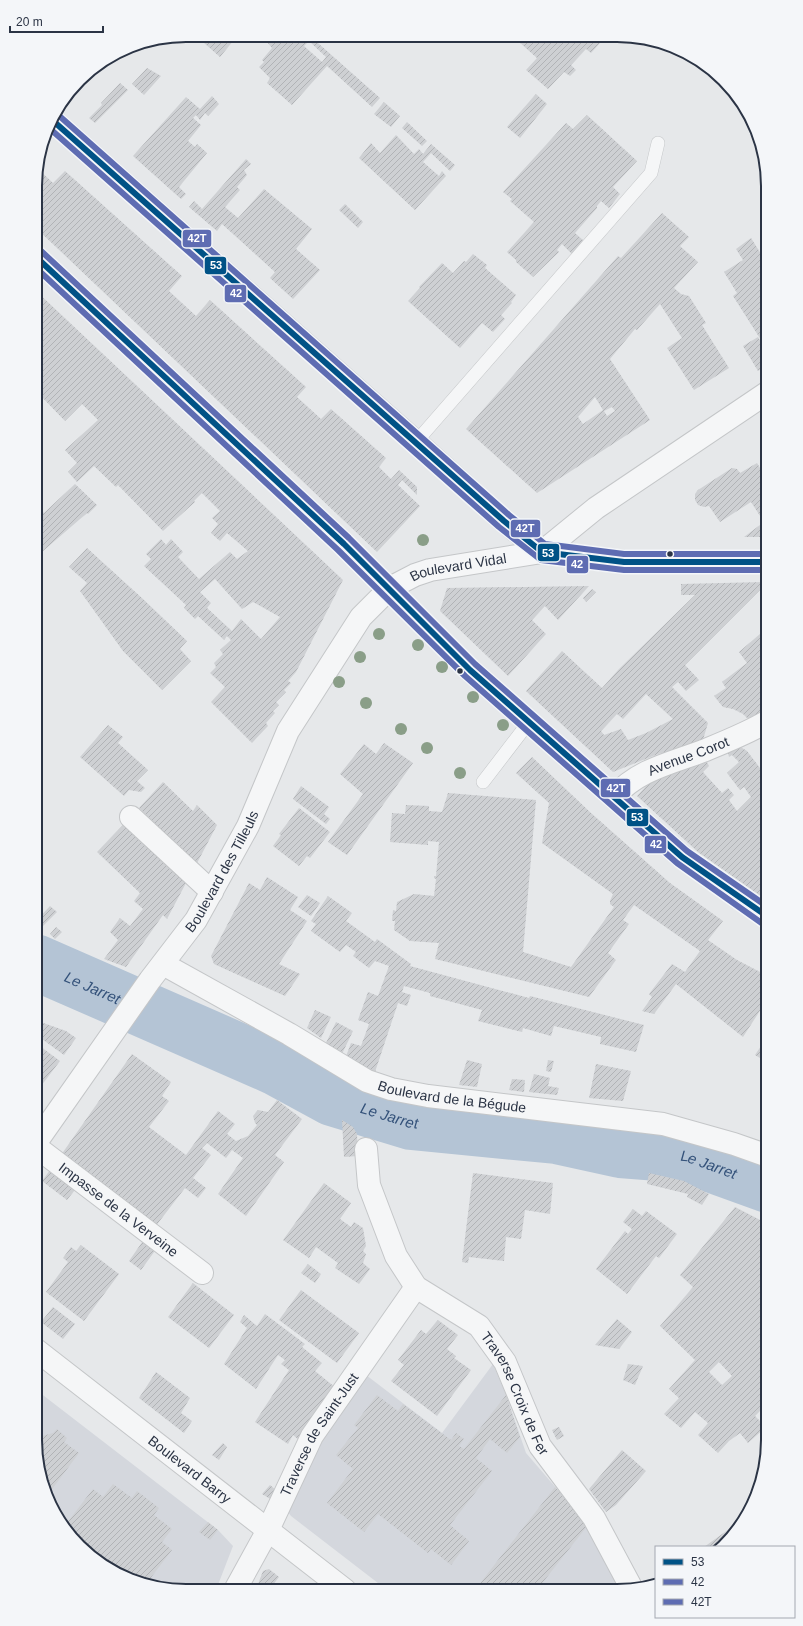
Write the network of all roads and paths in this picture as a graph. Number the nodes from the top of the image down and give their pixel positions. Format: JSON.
{"nodes":[{"id":1,"x":56,"y":124,"type":"edge"},
{"id":2,"x":658,"y":143,"type":"dead end"},
{"id":3,"x":42,"y":263,"type":"edge"},
{"id":4,"x":761,"y":397,"type":"edge"},
{"id":5,"x":416,"y":442,"type":"junction"},
{"id":6,"x":542,"y":552,"type":"junction"},
{"id":7,"x":761,"y":562,"type":"edge"},
{"id":8,"x":390,"y":588,"type":"junction"},
{"id":9,"x":529,"y":722,"type":"junction"},
{"id":10,"x":761,"y":725,"type":"edge"},
{"id":11,"x":483,"y":782,"type":"dead end"},
{"id":12,"x":614,"y":797,"type":"junction"},
{"id":13,"x":131,"y":817,"type":"dead end"},
{"id":14,"x":212,"y":892,"type":"junction"},
{"id":15,"x":761,"y":912,"type":"edge"},
{"id":16,"x":157,"y":972,"type":"junction"},
{"id":17,"x":42,"y":1135,"type":"edge"},
{"id":18,"x":366,"y":1148,"type":"dead end"},
{"id":19,"x":42,"y":1150,"type":"edge"},
{"id":20,"x":761,"y":1154,"type":"edge"},
{"id":21,"x":202,"y":1273,"type":"dead end"},
{"id":22,"x":416,"y":1287,"type":"junction"},
{"id":23,"x":42,"y":1354,"type":"edge"},
{"id":24,"x":268,"y":1530,"type":"junction"},
{"id":25,"x":238,"y":1584,"type":"edge"},
{"id":26,"x":337,"y":1584,"type":"edge"},
{"id":27,"x":630,"y":1584,"type":"edge"}],
"edges":[{"from":1,"to":5,"type":"street"},
{"from":2,"to":5,"type":"lane"},
{"from":3,"to":8,"type":"street"},
{"from":4,"to":6,"type":"street"},
{"from":5,"to":6,"type":"street"},
{"from":6,"to":7,"type":"street","name":"Boulevard Vidal"},
{"from":6,"to":8,"type":"street","name":"Boulevard Vidal"},
{"from":8,"to":9,"type":"street"},
{"from":8,"to":14,"type":"street","name":"Boulevard des Tilleuls"},
{"from":9,"to":11,"type":"lane"},
{"from":9,"to":12,"type":"street"},
{"from":10,"to":12,"type":"street","name":"Avenue Corot"},
{"from":12,"to":15,"type":"street"},
{"from":13,"to":14,"type":"street"},
{"from":14,"to":16,"type":"street","name":"Boulevard des Tilleuls"},
{"from":16,"to":17,"type":"street","name":"Boulevard des Tilleuls"},
{"from":16,"to":20,"type":"street","name":"Boulevard de la Bégude"},
{"from":18,"to":22,"type":"street","name":"Traverse Croix de Fer"},
{"from":19,"to":21,"type":"street","name":"Impasse de la Verveine"},
{"from":22,"to":24,"type":"street","name":"Traverse de Saint-Just"},
{"from":22,"to":27,"type":"street","name":"Traverse Croix de Fer"},
{"from":23,"to":24,"type":"street","name":"Boulevard Barry"},
{"from":24,"to":25,"type":"street","name":"Traverse de Saint-Just"},
{"from":24,"to":26,"type":"street","name":"Boulevard Barry"}]}
